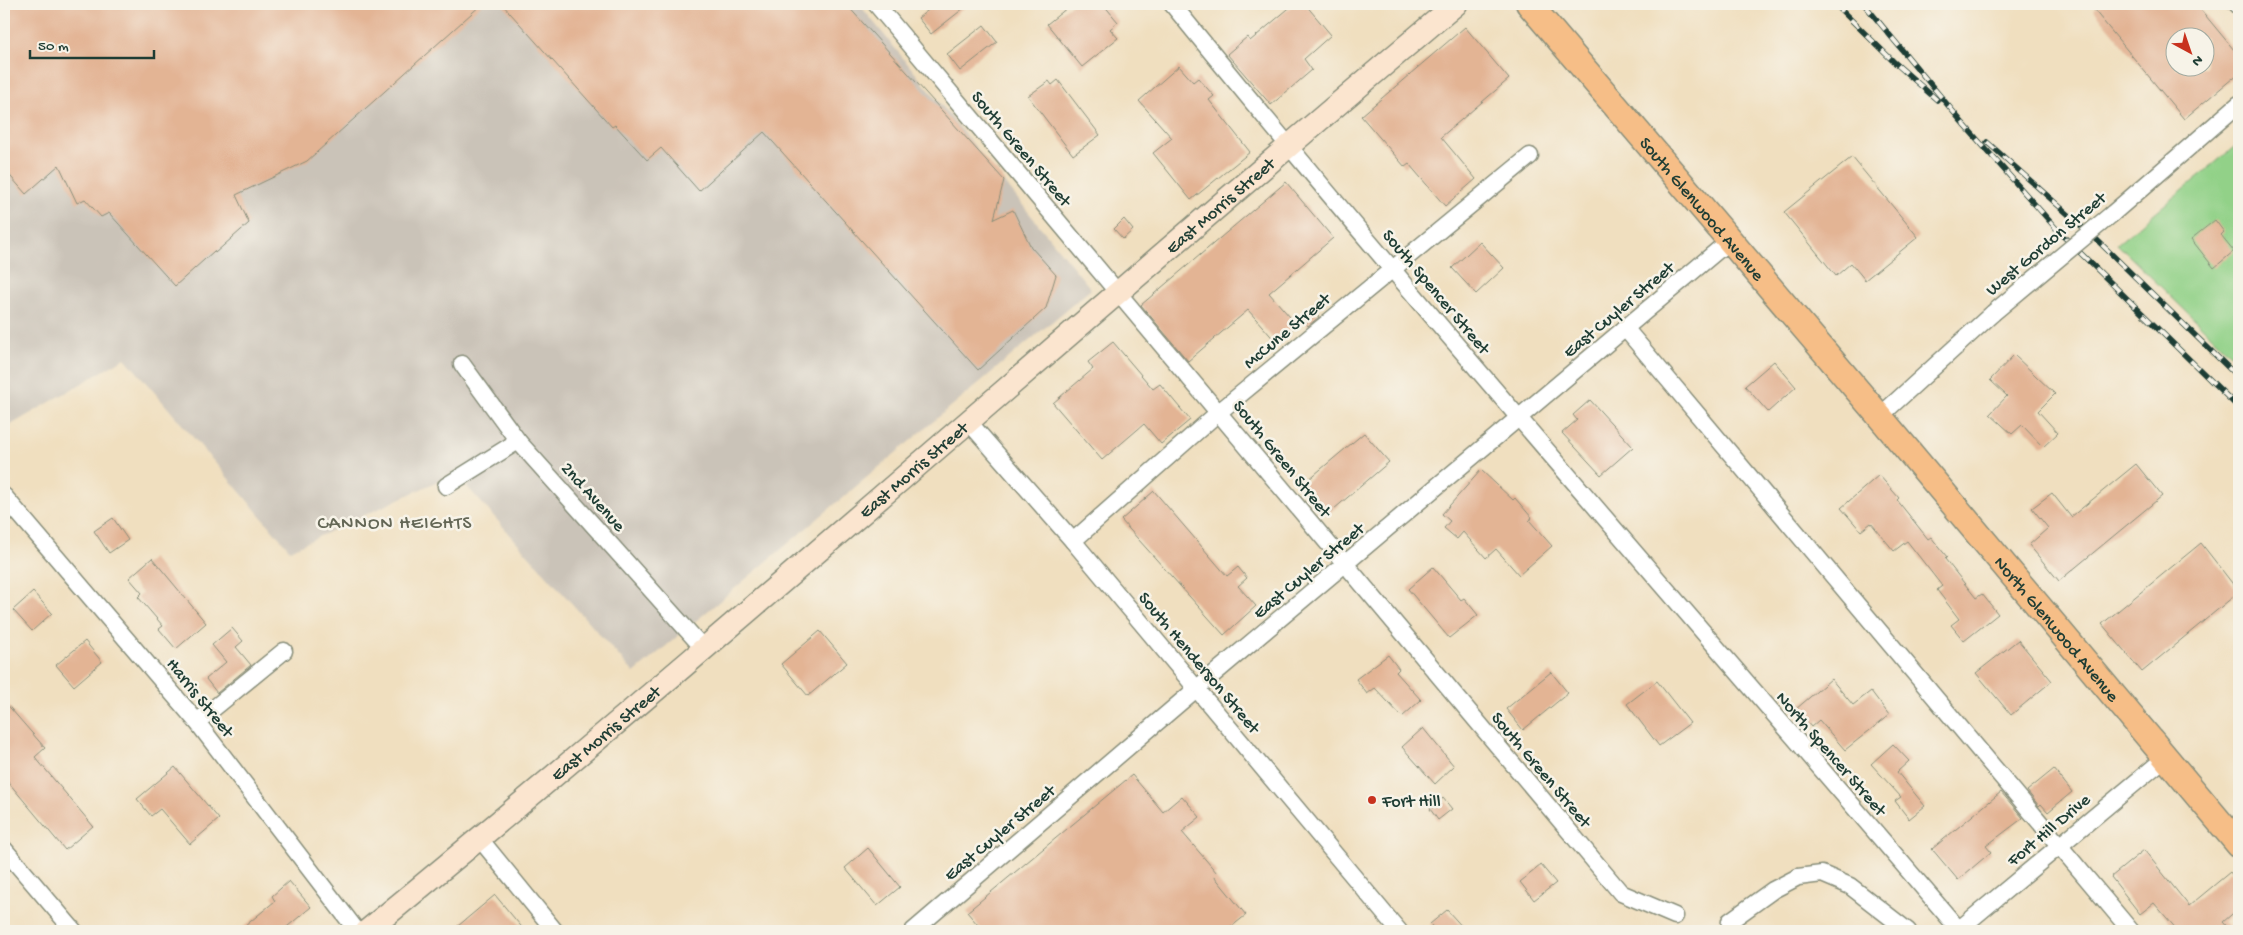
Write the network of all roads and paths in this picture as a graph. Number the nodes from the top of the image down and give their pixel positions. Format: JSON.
{"nodes":[{"id":1,"x":876,"y":4,"type":"edge"},
{"id":2,"x":1172,"y":4,"type":"edge"},
{"id":3,"x":1456,"y":4,"type":"edge"},
{"id":4,"x":1529,"y":4,"type":"edge"},
{"id":5,"x":2239,"y":104,"type":"edge"},
{"id":6,"x":1288,"y":145,"type":"junction"},
{"id":7,"x":1530,"y":156,"type":"dead end"},
{"id":8,"x":1730,"y":240,"type":"junction"},
{"id":9,"x":1392,"y":268,"type":"junction"},
{"id":10,"x":1118,"y":293,"type":"junction"},
{"id":11,"x":1625,"y":328,"type":"junction"},
{"id":12,"x":462,"y":364,"type":"dead end"},
{"id":13,"x":1219,"y":412,"type":"junction"},
{"id":14,"x":1877,"y":413,"type":"junction"},
{"id":15,"x":1519,"y":419,"type":"junction"},
{"id":16,"x":968,"y":421,"type":"junction"},
{"id":17,"x":518,"y":441,"type":"junction"},
{"id":18,"x":446,"y":486,"type":"dead end"},
{"id":19,"x":4,"y":496,"type":"edge"},
{"id":20,"x":1073,"y":541,"type":"junction"},
{"id":21,"x":1345,"y":565,"type":"junction"},
{"id":22,"x":1675,"y":600,"type":"joint"},
{"id":23,"x":704,"y":649,"type":"junction"},
{"id":24,"x":284,"y":651,"type":"dead end"},
{"id":25,"x":1196,"y":689,"type":"junction"},
{"id":26,"x":197,"y":722,"type":"junction"},
{"id":27,"x":2165,"y":758,"type":"junction"},
{"id":28,"x":480,"y":839,"type":"junction"},
{"id":29,"x":2059,"y":845,"type":"junction"},
{"id":30,"x":2239,"y":845,"type":"edge"},
{"id":31,"x":4,"y":849,"type":"edge"},
{"id":32,"x":1675,"y":916,"type":"dead end"},
{"id":33,"x":74,"y":931,"type":"edge"},
{"id":34,"x":357,"y":931,"type":"edge"},
{"id":35,"x":367,"y":931,"type":"edge"},
{"id":36,"x":555,"y":931,"type":"edge"},
{"id":37,"x":913,"y":931,"type":"edge"},
{"id":38,"x":1399,"y":931,"type":"edge"},
{"id":39,"x":1729,"y":931,"type":"edge"},
{"id":40,"x":1908,"y":931,"type":"edge"},
{"id":41,"x":1959,"y":931,"type":"edge"},
{"id":42,"x":2131,"y":931,"type":"edge"}],
"edges":[{"from":1,"to":10,"type":"street","name":"South Green Street"},
{"from":2,"to":6,"type":"street","name":"South Spencer Street"},
{"from":3,"to":6,"type":"main road","name":"East Morris Street"},
{"from":4,"to":8,"type":"main road","name":"South Glenwood Avenue"},
{"from":5,"to":14,"type":"street","name":"West Gordon Street","bridge":true},
{"from":6,"to":9,"type":"street","name":"South Spencer Street"},
{"from":6,"to":10,"type":"main road","name":"East Morris Street"},
{"from":7,"to":9,"type":"street","name":"McCune Street"},
{"from":8,"to":11,"type":"street","name":"East Cuyler Street"},
{"from":8,"to":14,"type":"main road","name":"South Glenwood Avenue"},
{"from":9,"to":13,"type":"street","name":"McCune Street"},
{"from":9,"to":15,"type":"street","name":"South Spencer Street"},
{"from":10,"to":13,"type":"street","name":"South Green Street"},
{"from":10,"to":16,"type":"main road","name":"East Morris Street"},
{"from":11,"to":15,"type":"street","name":"East Cuyler Street"},
{"from":11,"to":29,"type":"street"},
{"from":12,"to":17,"type":"street","name":"2nd Avenue"},
{"from":13,"to":20,"type":"street","name":"McCune Street"},
{"from":13,"to":21,"type":"street","name":"South Green Street"},
{"from":14,"to":27,"type":"main road","name":"North Glenwood Avenue"},
{"from":15,"to":21,"type":"street","name":"East Cuyler Street"},
{"from":15,"to":22,"type":"street","name":"South Spencer Street"},
{"from":16,"to":20,"type":"street","name":"South Henderson Street"},
{"from":16,"to":23,"type":"main road","name":"East Morris Street"},
{"from":17,"to":18,"type":"street"},
{"from":17,"to":23,"type":"street","name":"2nd Avenue"},
{"from":19,"to":26,"type":"street","name":"Harris Street"},
{"from":20,"to":25,"type":"street","name":"South Henderson Street"},
{"from":21,"to":25,"type":"street","name":"East Cuyler Street"},
{"from":21,"to":32,"type":"street","name":"South Green Street"},
{"from":22,"to":41,"type":"street","name":"North Spencer Street"},
{"from":23,"to":28,"type":"main road","name":"East Morris Street"},
{"from":24,"to":26,"type":"street"},
{"from":25,"to":37,"type":"street","name":"East Cuyler Street"},
{"from":25,"to":38,"type":"street","name":"South Henderson Street"},
{"from":26,"to":34,"type":"street","name":"Harris Street"},
{"from":27,"to":29,"type":"street","name":"Fort Hill Drive"},
{"from":27,"to":30,"type":"main road","name":"North Glenwood Avenue"},
{"from":28,"to":35,"type":"main road","name":"East Morris Street"},
{"from":28,"to":36,"type":"street"},
{"from":29,"to":41,"type":"street","name":"Fort Hill Drive"},
{"from":29,"to":42,"type":"street"},
{"from":31,"to":33,"type":"street"},
{"from":39,"to":40,"type":"street"}]}
